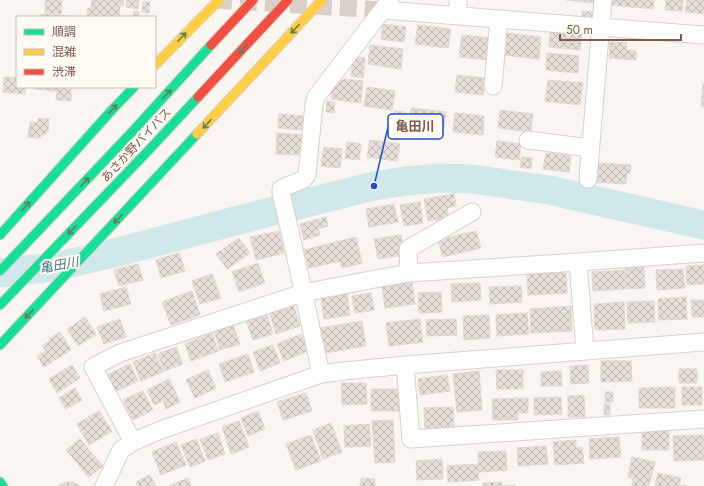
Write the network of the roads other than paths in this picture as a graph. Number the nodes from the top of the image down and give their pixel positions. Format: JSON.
{"nodes":[{"id":1,"x":219,"y":0,"type":"edge"},
{"id":2,"x":253,"y":0,"type":"edge"},
{"id":3,"x":288,"y":0,"type":"edge"},
{"id":4,"x":322,"y":0,"type":"edge"},
{"id":5,"x":603,"y":0,"type":"edge"},
{"id":6,"x":387,"y":5,"type":"edge"},
{"id":7,"x":458,"y":8,"type":"edge"},
{"id":8,"x":499,"y":19,"type":"junction"},
{"id":9,"x":601,"y":27,"type":"junction"},
{"id":10,"x":704,"y":35,"type":"edge"},
{"id":11,"x":156,"y":64,"type":"edge"},
{"id":12,"x":493,"y":86,"type":"dead end"},
{"id":13,"x":133,"y":88,"type":"edge"},
{"id":14,"x":528,"y":140,"type":"dead end"},
{"id":15,"x":590,"y":148,"type":"junction"},
{"id":16,"x":588,"y":179,"type":"dead end"},
{"id":17,"x":472,"y":212,"type":"dead end"},
{"id":18,"x":0,"y":235,"type":"edge"},
{"id":19,"x":704,"y":253,"type":"edge"},
{"id":20,"x":578,"y":262,"type":"junction"},
{"id":21,"x":0,"y":271,"type":"edge"},
{"id":22,"x":409,"y":274,"type":"junction"},
{"id":23,"x":303,"y":293,"type":"junction"},
{"id":24,"x":0,"y":305,"type":"edge"},
{"id":25,"x":704,"y":342,"type":"edge"},
{"id":26,"x":0,"y":345,"type":"edge"},
{"id":27,"x":585,"y":351,"type":"junction"},
{"id":28,"x":405,"y":365,"type":"junction"},
{"id":29,"x":321,"y":374,"type":"junction"},
{"id":30,"x":704,"y":418,"type":"edge"},
{"id":31,"x":133,"y":442,"type":"junction"},
{"id":32,"x":0,"y":482,"type":"edge"},
{"id":33,"x":3,"y":486,"type":"edge"},
{"id":34,"x":104,"y":486,"type":"edge"}],
"edges":[{"from":11,"to":1,"type":"highway","one_way":true},
{"from":21,"to":2,"type":"highway","name":"あさか野バイパス","one_way":true},
{"from":3,"to":24,"type":"highway","name":"あさか野バイパス","one_way":true},
{"from":4,"to":26,"type":"highway","one_way":true},
{"from":5,"to":9,"type":"street"},
{"from":6,"to":7,"type":"street"},
{"from":6,"to":23,"type":"street"},
{"from":7,"to":8,"type":"street"},
{"from":8,"to":9,"type":"street"},
{"from":8,"to":12,"type":"street"},
{"from":9,"to":10,"type":"street"},
{"from":9,"to":15,"type":"street"},
{"from":18,"to":13,"type":"highway","one_way":true},
{"from":14,"to":15,"type":"street"},
{"from":15,"to":16,"type":"street"},
{"from":17,"to":22,"type":"street"},
{"from":19,"to":20,"type":"street"},
{"from":20,"to":22,"type":"street"},
{"from":20,"to":27,"type":"street"},
{"from":22,"to":23,"type":"street"},
{"from":23,"to":29,"type":"street"},
{"from":23,"to":31,"type":"street"},
{"from":25,"to":27,"type":"street"},
{"from":27,"to":28,"type":"street"},
{"from":28,"to":29,"type":"street"},
{"from":28,"to":30,"type":"street"},
{"from":29,"to":31,"type":"street"},
{"from":31,"to":34,"type":"street"},
{"from":32,"to":33,"type":"highway"}]}
